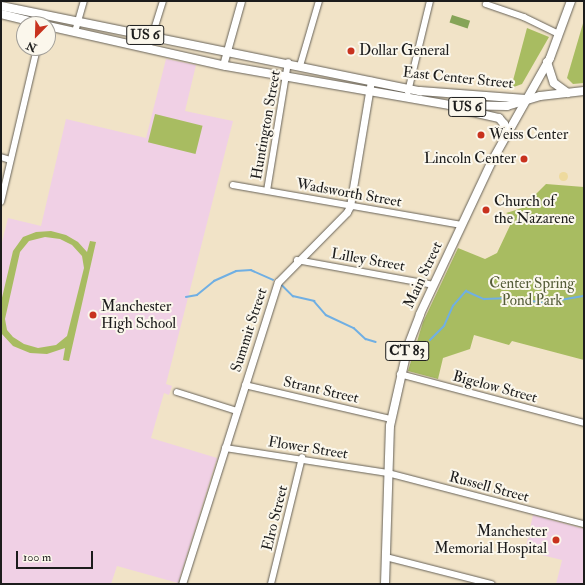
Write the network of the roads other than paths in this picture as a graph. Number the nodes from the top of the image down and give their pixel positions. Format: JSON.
{"nodes":[{"id":1,"x":84,"y":1,"type":"edge"},
{"id":2,"x":163,"y":1,"type":"edge"},
{"id":3,"x":241,"y":1,"type":"edge"},
{"id":4,"x":319,"y":1,"type":"edge"},
{"id":5,"x":430,"y":1,"type":"edge"},
{"id":6,"x":571,"y":1,"type":"edge"},
{"id":7,"x":486,"y":4,"type":"dead end"},
{"id":8,"x":4,"y":9,"type":"edge"},
{"id":9,"x":45,"y":15,"type":"joint"},
{"id":10,"x":22,"y":16,"type":"edge"},
{"id":11,"x":78,"y":21,"type":"junction"},
{"id":12,"x":56,"y":28,"type":"edge"},
{"id":13,"x":75,"y":32,"type":"junction"},
{"id":14,"x":559,"y":34,"type":"junction"},
{"id":15,"x":152,"y":36,"type":"junction"},
{"id":16,"x":148,"y":49,"type":"junction"},
{"id":17,"x":227,"y":51,"type":"junction"},
{"id":18,"x":35,"y":56,"type":"edge"},
{"id":19,"x":547,"y":62,"type":"junction"},
{"id":20,"x":288,"y":64,"type":"junction"},
{"id":21,"x":223,"y":66,"type":"junction"},
{"id":22,"x":300,"y":66,"type":"junction"},
{"id":23,"x":286,"y":77,"type":"junction"},
{"id":24,"x":371,"y":81,"type":"junction"},
{"id":25,"x":409,"y":88,"type":"junction"},
{"id":26,"x":584,"y":91,"type":"edge"},
{"id":27,"x":370,"y":92,"type":"junction"},
{"id":28,"x":569,"y":93,"type":"junction"},
{"id":29,"x":457,"y":95,"type":"junction"},
{"id":30,"x":407,"y":98,"type":"junction"},
{"id":31,"x":527,"y":99,"type":"junction"},
{"id":32,"x":456,"y":106,"type":"junction"},
{"id":33,"x":505,"y":137,"type":"junction"},
{"id":34,"x":1,"y":157,"type":"edge"},
{"id":35,"x":10,"y":160,"type":"junction"},
{"id":36,"x":233,"y":185,"type":"dead end"},
{"id":37,"x":267,"y":191,"type":"junction"},
{"id":38,"x":1,"y":202,"type":"edge"},
{"id":39,"x":350,"y":206,"type":"junction"},
{"id":40,"x":462,"y":225,"type":"junction"},
{"id":41,"x":297,"y":260,"type":"junction"},
{"id":42,"x":434,"y":285,"type":"junction"},
{"id":43,"x":400,"y":374,"type":"junction"},
{"id":44,"x":245,"y":385,"type":"junction"},
{"id":45,"x":176,"y":392,"type":"dead end"},
{"id":46,"x":236,"y":411,"type":"junction"},
{"id":47,"x":391,"y":419,"type":"junction"},
{"id":48,"x":584,"y":423,"type":"edge"},
{"id":49,"x":225,"y":448,"type":"junction"},
{"id":50,"x":302,"y":458,"type":"junction"},
{"id":51,"x":388,"y":473,"type":"junction"},
{"id":52,"x":584,"y":524,"type":"edge"},
{"id":53,"x":386,"y":557,"type":"junction"},
{"id":54,"x":182,"y":584,"type":"edge"},
{"id":55,"x":271,"y":584,"type":"edge"},
{"id":56,"x":385,"y":584,"type":"edge"},
{"id":57,"x":492,"y":584,"type":"edge"}],
"edges":[{"from":1,"to":11,"type":"street"},
{"from":2,"to":15,"type":"street"},
{"from":3,"to":17,"type":"street"},
{"from":4,"to":22,"type":"street"},
{"from":5,"to":25,"type":"street"},
{"from":6,"to":14,"type":"main road","name":"Main Street","number":"CT 83"},
{"from":7,"to":14,"type":"street"},
{"from":8,"to":9,"type":"main road","name":"East Center Street","number":"US 6"},
{"from":8,"to":10,"type":"main road","name":"East Center Street","number":"US 6"},
{"from":9,"to":11,"type":"main road","name":"East Center Street","number":"US 6"},
{"from":11,"to":13,"type":"street"},
{"from":11,"to":15,"type":"main road","name":"East Center Street","number":"US 6"},
{"from":12,"to":13,"type":"main road","name":"East Center Street","number":"US 6"},
{"from":13,"to":16,"type":"main road","name":"East Center Street","number":"US 6"},
{"from":14,"to":19,"type":"main road","name":"Main Street","number":"CT 83"},
{"from":15,"to":16,"type":"street"},
{"from":15,"to":17,"type":"main road","name":"East Center Street","number":"US 6"},
{"from":16,"to":21,"type":"main road","name":"East Center Street","number":"US 6"},
{"from":17,"to":20,"type":"main road","name":"East Center Street","number":"US 6"},
{"from":17,"to":21,"type":"street"},
{"from":18,"to":35,"type":"street"},
{"from":19,"to":28,"type":"main road"},
{"from":19,"to":31,"type":"main road","name":"Main Street","number":"CT 83"},
{"from":20,"to":22,"type":"main road","name":"East Center Street","number":"US 6"},
{"from":20,"to":23,"type":"street","name":"Huntington Street"},
{"from":21,"to":23,"type":"main road","name":"East Center Street","number":"US 6"},
{"from":22,"to":24,"type":"main road","name":"East Center Street","number":"US 6"},
{"from":23,"to":27,"type":"main road","name":"East Center Street","number":"US 6"},
{"from":23,"to":37,"type":"street","name":"Huntington Street"},
{"from":24,"to":25,"type":"main road","name":"East Center Street","number":"US 6"},
{"from":24,"to":27,"type":"street","name":"Summit Street"},
{"from":25,"to":29,"type":"main road","name":"East Center Street","number":"US 6"},
{"from":25,"to":30,"type":"street"},
{"from":26,"to":28,"type":"main road","number":"US 6"},
{"from":27,"to":30,"type":"main road","name":"East Center Street","number":"US 6"},
{"from":27,"to":39,"type":"street","name":"Summit Street"},
{"from":28,"to":31,"type":"main road","number":"US 6"},
{"from":29,"to":31,"type":"main road","name":"East Center Street","number":"US 6"},
{"from":29,"to":32,"type":"main road"},
{"from":30,"to":32,"type":"main road","name":"East Center Street","number":"US 6"},
{"from":31,"to":32,"type":"main road","name":"East Center Street","number":"US 6"},
{"from":31,"to":33,"type":"main road","name":"Main Street","number":"CT 83"},
{"from":32,"to":33,"type":"main road"},
{"from":33,"to":40,"type":"main road","name":"Main Street","number":"CT 83"},
{"from":34,"to":35,"type":"street"},
{"from":35,"to":38,"type":"street"},
{"from":36,"to":37,"type":"street","name":"Wadsworth Street"},
{"from":37,"to":39,"type":"street","name":"Wadsworth Street"},
{"from":39,"to":40,"type":"street","name":"Wadsworth Street"},
{"from":39,"to":41,"type":"street","name":"Summit Street"},
{"from":40,"to":42,"type":"main road","name":"Main Street","number":"CT 83"},
{"from":41,"to":42,"type":"street","name":"Lilley Street"},
{"from":41,"to":44,"type":"street","name":"Summit Street"},
{"from":42,"to":43,"type":"main road","name":"Main Street","number":"CT 83"},
{"from":43,"to":47,"type":"main road","name":"Main Street","number":"CT 83"},
{"from":43,"to":48,"type":"street","name":"Bigelow Street"},
{"from":44,"to":46,"type":"street","name":"Summit Street"},
{"from":44,"to":47,"type":"street","name":"Strant Street"},
{"from":45,"to":46,"type":"street"},
{"from":46,"to":49,"type":"street","name":"Summit Street"},
{"from":47,"to":51,"type":"main road","name":"Main Street","number":"CT 83"},
{"from":49,"to":50,"type":"street","name":"Flower Street"},
{"from":49,"to":54,"type":"street","name":"Summit Street"},
{"from":50,"to":51,"type":"street","name":"Flower Street"},
{"from":50,"to":55,"type":"street","name":"Elro Street"},
{"from":51,"to":52,"type":"street","name":"Russell Street"},
{"from":51,"to":53,"type":"main road","name":"Main Street","number":"CT 83"},
{"from":53,"to":56,"type":"main road","name":"Main Street","number":"CT 83"},
{"from":53,"to":57,"type":"street"}]}
